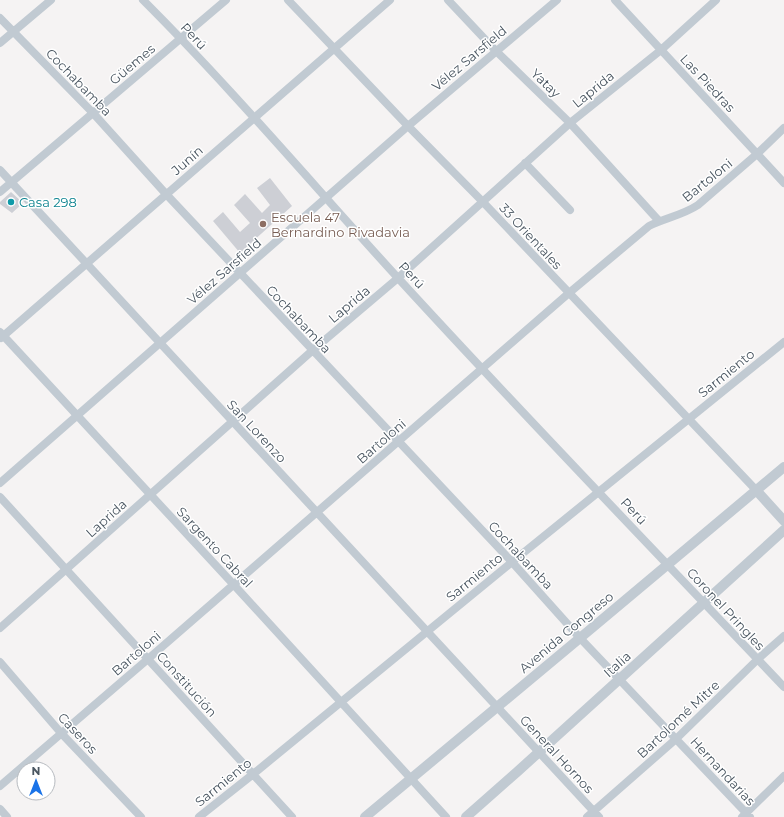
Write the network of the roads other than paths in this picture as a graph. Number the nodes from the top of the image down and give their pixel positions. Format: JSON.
{"nodes":[{"id":1,"x":51,"y":0,"type":"edge"},
{"id":2,"x":142,"y":0,"type":"edge"},
{"id":3,"x":226,"y":0,"type":"edge"},
{"id":4,"x":288,"y":0,"type":"edge"},
{"id":5,"x":390,"y":0,"type":"edge"},
{"id":6,"x":448,"y":0,"type":"edge"},
{"id":7,"x":558,"y":0,"type":"edge"},
{"id":8,"x":615,"y":0,"type":"edge"},
{"id":9,"x":716,"y":0,"type":"edge"},
{"id":10,"x":0,"y":18,"type":"edge"},
{"id":11,"x":13,"y":32,"type":"junction"},
{"id":12,"x":181,"y":38,"type":"junction"},
{"id":13,"x":0,"y":44,"type":"edge"},
{"id":14,"x":334,"y":48,"type":"junction"},
{"id":15,"x":661,"y":50,"type":"junction"},
{"id":16,"x":496,"y":51,"type":"junction"},
{"id":17,"x":93,"y":113,"type":"junction"},
{"id":18,"x":254,"y":118,"type":"junction"},
{"id":19,"x":570,"y":123,"type":"junction"},
{"id":20,"x":408,"y":126,"type":"junction"},
{"id":21,"x":784,"y":128,"type":"edge"},
{"id":22,"x":757,"y":154,"type":"junction"},
{"id":23,"x":525,"y":163,"type":"junction"},
{"id":24,"x":0,"y":170,"type":"edge"},
{"id":25,"x":11,"y":182,"type":"junction"},
{"id":26,"x":784,"y":183,"type":"edge"},
{"id":27,"x":0,"y":192,"type":"edge"},
{"id":28,"x":166,"y":194,"type":"junction"},
{"id":29,"x":326,"y":197,"type":"junction"},
{"id":30,"x":482,"y":201,"type":"junction"},
{"id":31,"x":570,"y":210,"type":"dead end"},
{"id":32,"x":659,"y":221,"type":"junction"},
{"id":33,"x":86,"y":264,"type":"junction"},
{"id":34,"x":240,"y":273,"type":"junction"},
{"id":35,"x":398,"y":278,"type":"junction"},
{"id":36,"x":569,"y":293,"type":"junction"},
{"id":37,"x":1,"y":336,"type":"edge"},
{"id":38,"x":160,"y":343,"type":"junction"},
{"id":39,"x":782,"y":346,"type":"edge"},
{"id":40,"x":313,"y":350,"type":"junction"},
{"id":41,"x":482,"y":369,"type":"junction"},
{"id":42,"x":77,"y":415,"type":"junction"},
{"id":43,"x":688,"y":419,"type":"junction"},
{"id":44,"x":232,"y":421,"type":"junction"},
{"id":45,"x":398,"y":442,"type":"junction"},
{"id":46,"x":784,"y":467,"type":"edge"},
{"id":47,"x":0,"y":483,"type":"edge"},
{"id":48,"x":756,"y":490,"type":"junction"},
{"id":49,"x":598,"y":491,"type":"junction"},
{"id":50,"x":150,"y":494,"type":"junction"},
{"id":51,"x":0,"y":497,"type":"edge"},
{"id":52,"x":317,"y":513,"type":"junction"},
{"id":53,"x":784,"y":521,"type":"edge"},
{"id":54,"x":784,"y":530,"type":"edge"},
{"id":55,"x":512,"y":562,"type":"junction"},
{"id":56,"x":668,"y":564,"type":"junction"},
{"id":57,"x":66,"y":569,"type":"junction"},
{"id":58,"x":234,"y":585,"type":"junction"},
{"id":59,"x":704,"y":603,"type":"junction"},
{"id":60,"x":0,"y":628,"type":"edge"},
{"id":61,"x":426,"y":632,"type":"junction"},
{"id":62,"x":784,"y":636,"type":"edge"},
{"id":63,"x":580,"y":638,"type":"junction"},
{"id":64,"x":148,"y":659,"type":"junction"},
{"id":65,"x":758,"y":660,"type":"junction"},
{"id":66,"x":0,"y":662,"type":"edge"},
{"id":67,"x":620,"y":679,"type":"junction"},
{"id":68,"x":784,"y":687,"type":"edge"},
{"id":69,"x":341,"y":702,"type":"junction"},
{"id":70,"x":497,"y":707,"type":"junction"},
{"id":71,"x":62,"y":733,"type":"junction"},
{"id":72,"x":676,"y":739,"type":"junction"},
{"id":73,"x":539,"y":753,"type":"junction"},
{"id":74,"x":252,"y":775,"type":"junction"},
{"id":75,"x":784,"y":776,"type":"edge"},
{"id":76,"x":411,"y":779,"type":"junction"},
{"id":77,"x":0,"y":786,"type":"edge"},
{"id":78,"x":0,"y":809,"type":"edge"},
{"id":79,"x":596,"y":814,"type":"edge"},
{"id":80,"x":746,"y":816,"type":"edge"},
{"id":81,"x":7,"y":817,"type":"edge"},
{"id":82,"x":141,"y":817,"type":"edge"},
{"id":83,"x":199,"y":817,"type":"edge"},
{"id":84,"x":292,"y":817,"type":"edge"},
{"id":85,"x":365,"y":817,"type":"edge"},
{"id":86,"x":446,"y":817,"type":"edge"},
{"id":87,"x":466,"y":817,"type":"edge"},
{"id":88,"x":587,"y":817,"type":"edge"}],
"edges":[{"from":1,"to":11,"type":"street"},
{"from":2,"to":12,"type":"street","name":"Perú"},
{"from":3,"to":12,"type":"street","name":"Güemes"},
{"from":4,"to":14,"type":"street","name":"33 Orientales"},
{"from":5,"to":14,"type":"street","name":"Junín"},
{"from":6,"to":16,"type":"street","name":"Yatay"},
{"from":7,"to":16,"type":"street","name":"Vélez Sarsfield"},
{"from":8,"to":15,"type":"street","name":"Las Piedras"},
{"from":9,"to":15,"type":"street","name":"Laprida"},
{"from":10,"to":11,"type":"street","name":"Cochabamba"},
{"from":11,"to":13,"type":"street"},
{"from":11,"to":17,"type":"street","name":"Cochabamba"},
{"from":12,"to":17,"type":"street","name":"Güemes"},
{"from":12,"to":18,"type":"street","name":"Perú"},
{"from":14,"to":18,"type":"street","name":"Junín"},
{"from":14,"to":20,"type":"street","name":"33 Orientales"},
{"from":15,"to":19,"type":"street","name":"Laprida"},
{"from":15,"to":22,"type":"street","name":"Las Piedras"},
{"from":16,"to":19,"type":"street","name":"Yatay"},
{"from":16,"to":20,"type":"street","name":"Vélez Sarsfield"},
{"from":17,"to":25,"type":"street","name":"Güemes"},
{"from":17,"to":28,"type":"street","name":"Cochabamba"},
{"from":18,"to":28,"type":"street","name":"Junín"},
{"from":18,"to":29,"type":"street","name":"Perú"},
{"from":19,"to":23,"type":"street","name":"Laprida"},
{"from":19,"to":32,"type":"street","name":"Yatay"},
{"from":20,"to":29,"type":"street","name":"Vélez Sarsfield"},
{"from":20,"to":30,"type":"street","name":"33 Orientales"},
{"from":21,"to":22,"type":"street","name":"Bartoloni"},
{"from":22,"to":26,"type":"street","name":"Las Piedras"},
{"from":22,"to":32,"type":"street","name":"Bartoloni"},
{"from":23,"to":30,"type":"street","name":"Laprida"},
{"from":23,"to":31,"type":"street"},
{"from":24,"to":25,"type":"street","name":"San Lorenzo"},
{"from":25,"to":27,"type":"street","name":"Güemes"},
{"from":25,"to":33,"type":"street","name":"San Lorenzo"},
{"from":28,"to":33,"type":"street","name":"Junín"},
{"from":28,"to":34,"type":"street","name":"Cochabamba"},
{"from":29,"to":34,"type":"street","name":"Vélez Sarsfield"},
{"from":29,"to":35,"type":"street","name":"Perú"},
{"from":30,"to":35,"type":"street","name":"Laprida"},
{"from":30,"to":36,"type":"street","name":"33 Orientales"},
{"from":32,"to":36,"type":"street","name":"Bartoloni"},
{"from":33,"to":37,"type":"street","name":"Junín"},
{"from":33,"to":38,"type":"street","name":"San Lorenzo"},
{"from":34,"to":38,"type":"street","name":"Vélez Sarsfield"},
{"from":34,"to":40,"type":"street","name":"Cochabamba"},
{"from":35,"to":40,"type":"street","name":"Laprida"},
{"from":35,"to":41,"type":"street","name":"Perú"},
{"from":36,"to":41,"type":"street","name":"Bartoloni"},
{"from":36,"to":43,"type":"street","name":"33 Orientales"},
{"from":37,"to":42,"type":"street","name":"Sargento Cabral"},
{"from":38,"to":42,"type":"street","name":"Vélez Sarsfield"},
{"from":38,"to":44,"type":"street","name":"San Lorenzo"},
{"from":39,"to":43,"type":"street","name":"Sarmiento"},
{"from":40,"to":44,"type":"street","name":"Laprida"},
{"from":40,"to":45,"type":"street","name":"Cochabamba"},
{"from":41,"to":45,"type":"street","name":"Bartoloni"},
{"from":41,"to":49,"type":"street","name":"Perú"},
{"from":42,"to":47,"type":"street","name":"Vélez Sarsfield"},
{"from":42,"to":50,"type":"street","name":"Sargento Cabral"},
{"from":43,"to":48,"type":"street","name":"33 Orientales"},
{"from":43,"to":49,"type":"street","name":"Sarmiento"},
{"from":44,"to":50,"type":"street","name":"Laprida"},
{"from":44,"to":52,"type":"street","name":"San Lorenzo"},
{"from":45,"to":52,"type":"street","name":"Bartoloni"},
{"from":45,"to":55,"type":"street","name":"Cochabamba"},
{"from":46,"to":48,"type":"street","name":"Avenida Congreso"},
{"from":48,"to":53,"type":"street"},
{"from":48,"to":56,"type":"street","name":"Avenida Congreso"},
{"from":49,"to":55,"type":"street","name":"Sarmiento"},
{"from":49,"to":56,"type":"street","name":"Perú"},
{"from":50,"to":57,"type":"street","name":"Laprida"},
{"from":50,"to":58,"type":"street","name":"Sargento Cabral"},
{"from":51,"to":57,"type":"street","name":"Constitución"},
{"from":52,"to":58,"type":"street","name":"Bartoloni"},
{"from":52,"to":61,"type":"street","name":"San Lorenzo"},
{"from":54,"to":59,"type":"street","name":"Italia"},
{"from":55,"to":61,"type":"street","name":"Sarmiento"},
{"from":55,"to":63,"type":"street","name":"Cochabamba"},
{"from":56,"to":59,"type":"street","name":"Coronel Pringles"},
{"from":56,"to":63,"type":"street","name":"Avenida Congreso"},
{"from":57,"to":60,"type":"street","name":"Laprida"},
{"from":57,"to":64,"type":"street","name":"Constitución"},
{"from":58,"to":64,"type":"street","name":"Bartoloni"},
{"from":58,"to":69,"type":"street","name":"Sargento Cabral"},
{"from":59,"to":65,"type":"street","name":"Coronel Pringles"},
{"from":59,"to":67,"type":"street","name":"Italia"},
{"from":61,"to":69,"type":"street","name":"Sarmiento"},
{"from":61,"to":70,"type":"street","name":"San Lorenzo"},
{"from":62,"to":65,"type":"street","name":"Bartolomé Mitre"},
{"from":63,"to":67,"type":"street","name":"Hernandarias"},
{"from":63,"to":70,"type":"street","name":"Avenida Congreso"},
{"from":64,"to":71,"type":"street","name":"Bartoloni"},
{"from":64,"to":74,"type":"street","name":"Constitución"},
{"from":65,"to":68,"type":"street","name":"Coronel Pringles"},
{"from":65,"to":72,"type":"street","name":"Bartolomé Mitre"},
{"from":66,"to":71,"type":"street","name":"Caseros"},
{"from":67,"to":72,"type":"street","name":"Hernandarias"},
{"from":67,"to":73,"type":"street","name":"Italia"},
{"from":69,"to":74,"type":"street","name":"Sarmiento"},
{"from":69,"to":76,"type":"street","name":"Sargento Cabral"},
{"from":70,"to":73,"type":"street","name":"General Hornos"},
{"from":70,"to":76,"type":"street","name":"Avenida Congreso"},
{"from":71,"to":77,"type":"street","name":"Bartoloni"},
{"from":71,"to":82,"type":"street","name":"Caseros"},
{"from":72,"to":79,"type":"street","name":"Bartolomé Mitre"},
{"from":72,"to":80,"type":"street","name":"Hernandarias"},
{"from":73,"to":79,"type":"street","name":"General Hornos"},
{"from":73,"to":87,"type":"street","name":"Italia"},
{"from":74,"to":83,"type":"street","name":"Sarmiento"},
{"from":74,"to":84,"type":"street","name":"Constitución"},
{"from":75,"to":80,"type":"street"},
{"from":76,"to":85,"type":"street","name":"Avenida Congreso"},
{"from":76,"to":86,"type":"street","name":"Sargento Cabral"},
{"from":78,"to":81,"type":"street"},
{"from":79,"to":88,"type":"street","name":"Bartolomé Mitre"}]}
